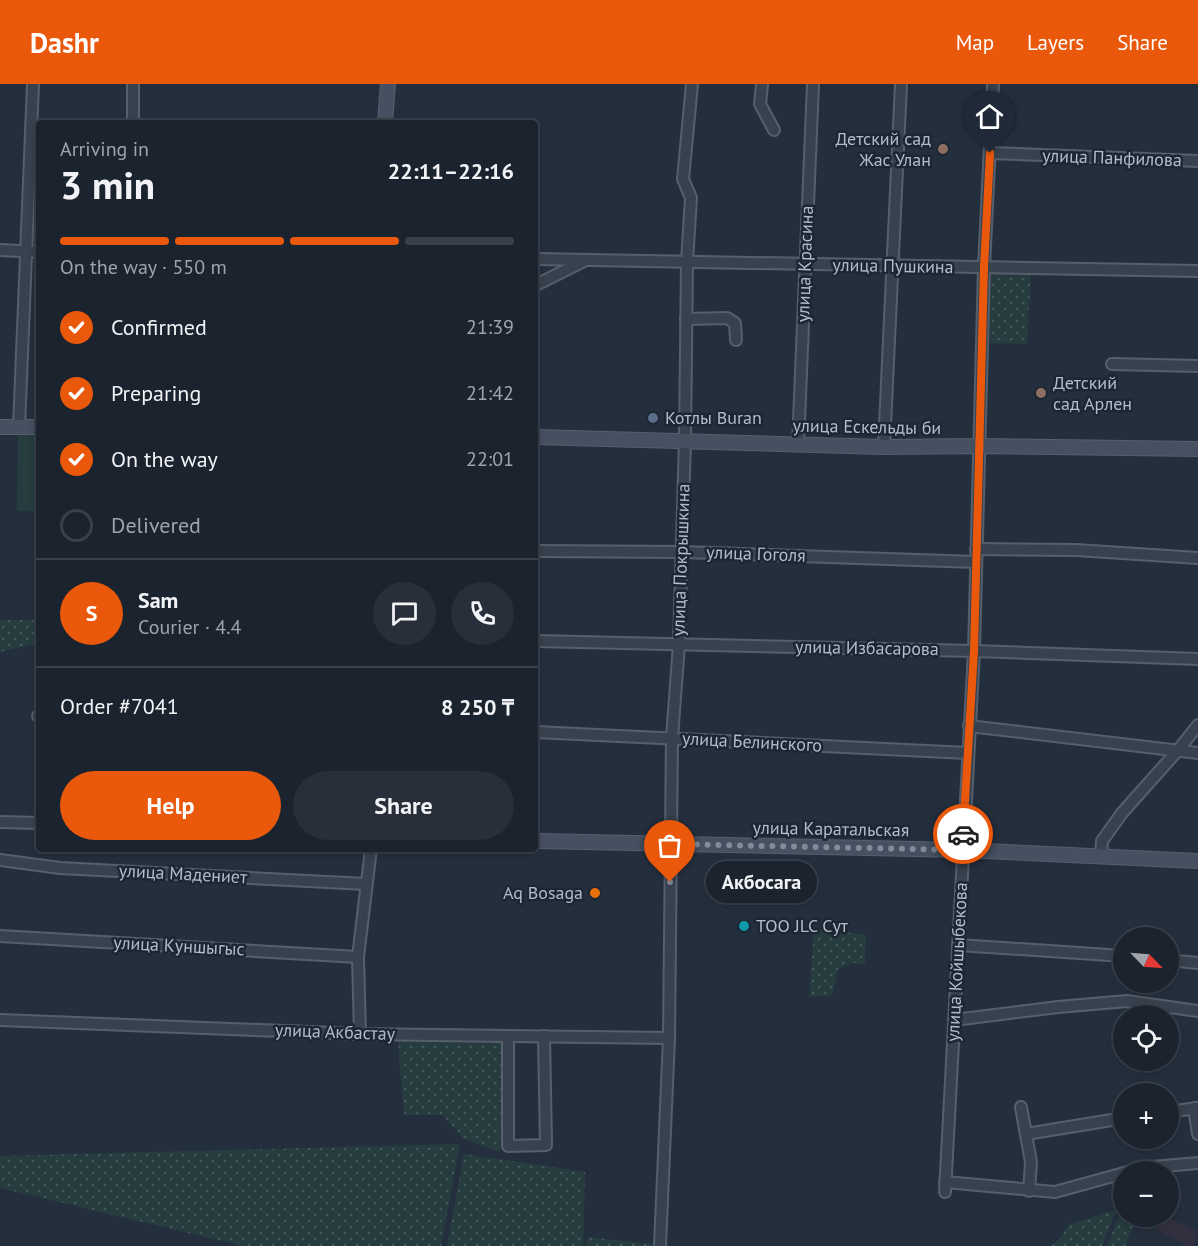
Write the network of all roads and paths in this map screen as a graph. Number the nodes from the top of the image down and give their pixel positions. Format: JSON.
{"nodes":[{"id":1,"x":33,"y":84,"type":"edge"},
{"id":2,"x":133,"y":84,"type":"edge"},
{"id":3,"x":388,"y":84,"type":"edge"},
{"id":4,"x":692,"y":84,"type":"edge"},
{"id":5,"x":762,"y":84,"type":"edge"},
{"id":6,"x":813,"y":84,"type":"edge"},
{"id":7,"x":901,"y":84,"type":"edge"},
{"id":8,"x":993,"y":84,"type":"edge"},
{"id":9,"x":133,"y":120,"type":"edge"},
{"id":10,"x":386,"y":120,"type":"edge"},
{"id":11,"x":35,"y":129,"type":"edge"},
{"id":12,"x":774,"y":130,"type":"dead end"},
{"id":13,"x":990,"y":153,"type":"junction"},
{"id":14,"x":1198,"y":161,"type":"edge"},
{"id":15,"x":0,"y":250,"type":"edge"},
{"id":16,"x":25,"y":251,"type":"junction"},
{"id":17,"x":36,"y":252,"type":"edge"},
{"id":18,"x":538,"y":259,"type":"edge"},
{"id":19,"x":587,"y":260,"type":"junction"},
{"id":20,"x":687,"y":262,"type":"junction"},
{"id":21,"x":806,"y":265,"type":"junction"},
{"id":22,"x":892,"y":266,"type":"junction"},
{"id":23,"x":984,"y":267,"type":"junction"},
{"id":24,"x":1198,"y":271,"type":"edge"},
{"id":25,"x":538,"y":284,"type":"edge"},
{"id":26,"x":686,"y":319,"type":"junction"},
{"id":27,"x":736,"y":340,"type":"dead end"},
{"id":28,"x":1112,"y":364,"type":"dead end"},
{"id":29,"x":1198,"y":366,"type":"edge"},
{"id":30,"x":0,"y":427,"type":"edge"},
{"id":31,"x":19,"y":427,"type":"junction"},
{"id":32,"x":36,"y":427,"type":"edge"},
{"id":33,"x":538,"y":437,"type":"edge"},
{"id":34,"x":685,"y":440,"type":"junction"},
{"id":35,"x":798,"y":445,"type":"junction"},
{"id":36,"x":979,"y":446,"type":"junction"},
{"id":37,"x":884,"y":447,"type":"junction"},
{"id":38,"x":1198,"y":449,"type":"edge"},
{"id":39,"x":976,"y":549,"type":"junction"},
{"id":40,"x":538,"y":551,"type":"edge"},
{"id":41,"x":682,"y":552,"type":"junction"},
{"id":42,"x":1198,"y":558,"type":"edge"},
{"id":43,"x":976,"y":562,"type":"junction"},
{"id":44,"x":538,"y":640,"type":"edge"},
{"id":45,"x":679,"y":644,"type":"junction"},
{"id":46,"x":974,"y":651,"type":"junction"},
{"id":47,"x":1198,"y":659,"type":"edge"},
{"id":48,"x":1198,"y":725,"type":"edge"},
{"id":49,"x":969,"y":726,"type":"junction"},
{"id":50,"x":538,"y":732,"type":"edge"},
{"id":51,"x":672,"y":738,"type":"junction"},
{"id":52,"x":1179,"y":749,"type":"junction"},
{"id":53,"x":968,"y":753,"type":"junction"},
{"id":54,"x":1198,"y":753,"type":"edge"},
{"id":55,"x":0,"y":822,"type":"edge"},
{"id":56,"x":36,"y":823,"type":"edge"},
{"id":57,"x":538,"y":841,"type":"edge"},
{"id":58,"x":670,"y":844,"type":"junction"},
{"id":59,"x":962,"y":850,"type":"junction"},
{"id":60,"x":371,"y":852,"type":"edge"},
{"id":61,"x":1101,"y":856,"type":"junction"},
{"id":62,"x":0,"y":860,"type":"edge"},
{"id":63,"x":1198,"y":861,"type":"edge"},
{"id":64,"x":366,"y":884,"type":"junction"},
{"id":65,"x":0,"y":936,"type":"edge"},
{"id":66,"x":957,"y":945,"type":"junction"},
{"id":67,"x":1113,"y":955,"type":"edge"},
{"id":68,"x":358,"y":957,"type":"junction"},
{"id":69,"x":1179,"y":961,"type":"edge"},
{"id":70,"x":1198,"y":963,"type":"edge"},
{"id":71,"x":1198,"y":1011,"type":"edge"},
{"id":72,"x":0,"y":1020,"type":"edge"},
{"id":73,"x":954,"y":1020,"type":"junction"},
{"id":74,"x":360,"y":1034,"type":"junction"},
{"id":75,"x":508,"y":1036,"type":"junction"},
{"id":76,"x":544,"y":1036,"type":"junction"},
{"id":77,"x":669,"y":1038,"type":"junction"},
{"id":78,"x":1021,"y":1107,"type":"dead end"},
{"id":79,"x":1196,"y":1108,"type":"edge"},
{"id":80,"x":1179,"y":1110,"type":"edge"},
{"id":81,"x":1113,"y":1120,"type":"edge"},
{"id":82,"x":1026,"y":1134,"type":"junction"},
{"id":83,"x":1198,"y":1134,"type":"edge"},
{"id":84,"x":1198,"y":1163,"type":"edge"},
{"id":85,"x":1179,"y":1165,"type":"edge"},
{"id":86,"x":1113,"y":1175,"type":"edge"},
{"id":87,"x":1029,"y":1191,"type":"junction"},
{"id":88,"x":660,"y":1246,"type":"edge"}],
"edges":[{"from":1,"to":11,"type":"street"},
{"from":2,"to":9,"type":"street"},
{"from":3,"to":10,"type":"street"},
{"from":4,"to":20,"type":"street","name":"улица Покрышкина"},
{"from":5,"to":12,"type":"street"},
{"from":6,"to":21,"type":"street","name":"улица Красина"},
{"from":7,"to":22,"type":"street"},
{"from":8,"to":13,"type":"street","name":"улица Койшыбекова"},
{"from":11,"to":16,"type":"street"},
{"from":13,"to":14,"type":"street","name":"улица Панфилова"},
{"from":13,"to":23,"type":"street","name":"улица Койшыбекова"},
{"from":15,"to":16,"type":"street"},
{"from":16,"to":17,"type":"street"},
{"from":16,"to":31,"type":"street"},
{"from":18,"to":19,"type":"street","name":"улица Пушкина"},
{"from":19,"to":20,"type":"street","name":"улица Пушкина"},
{"from":19,"to":25,"type":"street","name":"улица Пушкина"},
{"from":20,"to":21,"type":"street","name":"улица Пушкина"},
{"from":20,"to":26,"type":"street","name":"улица Покрышкина"},
{"from":21,"to":22,"type":"street","name":"улица Пушкина"},
{"from":21,"to":35,"type":"street","name":"улица Красина"},
{"from":22,"to":23,"type":"street","name":"улица Пушкина"},
{"from":22,"to":37,"type":"street"},
{"from":23,"to":24,"type":"street","name":"улица Пушкина"},
{"from":23,"to":36,"type":"street","name":"улица Койшыбекова"},
{"from":26,"to":27,"type":"street"},
{"from":26,"to":34,"type":"street","name":"улица Покрышкина"},
{"from":28,"to":29,"type":"street"},
{"from":30,"to":31,"type":"street"},
{"from":31,"to":32,"type":"street"},
{"from":33,"to":34,"type":"street","name":"улица Ескельды би"},
{"from":34,"to":35,"type":"street","name":"улица Ескельды би"},
{"from":34,"to":41,"type":"street","name":"улица Покрышкина"},
{"from":35,"to":37,"type":"street","name":"улица Ескельды би"},
{"from":36,"to":37,"type":"street","name":"улица Ескельды би"},
{"from":36,"to":38,"type":"street","name":"улица Ескельды би"},
{"from":36,"to":39,"type":"street","name":"улица Койшыбекова"},
{"from":39,"to":42,"type":"street"},
{"from":39,"to":43,"type":"street","name":"улица Койшыбекова"},
{"from":40,"to":41,"type":"street","name":"улица Гоголя"},
{"from":41,"to":43,"type":"street","name":"улица Гоголя"},
{"from":41,"to":45,"type":"street","name":"улица Покрышкина"},
{"from":43,"to":46,"type":"street","name":"улица Койшыбекова"},
{"from":44,"to":45,"type":"street","name":"улица Избасарова"},
{"from":45,"to":46,"type":"street","name":"улица Избасарова"},
{"from":45,"to":51,"type":"street","name":"улица Покрышкина"},
{"from":46,"to":47,"type":"street","name":"улица Избасарова"},
{"from":46,"to":49,"type":"street","name":"улица Койшыбекова"},
{"from":48,"to":52,"type":"street"},
{"from":49,"to":52,"type":"street"},
{"from":49,"to":53,"type":"street","name":"улица Койшыбекова"},
{"from":50,"to":51,"type":"street","name":"улица Белинского"},
{"from":51,"to":53,"type":"street","name":"улица Белинского"},
{"from":51,"to":58,"type":"street","name":"улица Покрышкина"},
{"from":52,"to":54,"type":"street"},
{"from":52,"to":61,"type":"street"},
{"from":53,"to":59,"type":"street","name":"улица Койшыбекова"},
{"from":55,"to":56,"type":"street"},
{"from":57,"to":58,"type":"street","name":"улица Каратальская"},
{"from":58,"to":59,"type":"street","name":"улица Каратальская"},
{"from":58,"to":77,"type":"street","name":"улица Покрышкина"},
{"from":59,"to":61,"type":"street","name":"улица Каратальская"},
{"from":59,"to":66,"type":"street","name":"улица Койшыбекова"},
{"from":60,"to":64,"type":"street"},
{"from":61,"to":63,"type":"street","name":"улица Каратальская"},
{"from":62,"to":64,"type":"street","name":"улица Мадениет"},
{"from":64,"to":68,"type":"street"},
{"from":65,"to":68,"type":"street","name":"улица Куншыгыс"},
{"from":66,"to":67,"type":"street"},
{"from":66,"to":73,"type":"street","name":"улица Койшыбекова"},
{"from":68,"to":74,"type":"street"},
{"from":69,"to":70,"type":"street"},
{"from":71,"to":73,"type":"street"},
{"from":72,"to":74,"type":"street","name":"улица Акбастау"},
{"from":73,"to":87,"type":"street","name":"улица Койшыбекова"},
{"from":74,"to":75,"type":"street","name":"улица Акбастау"},
{"from":75,"to":76,"type":"street","name":"улица Акбастау"},
{"from":75,"to":76,"type":"street"},
{"from":76,"to":77,"type":"street","name":"улица Акбастау"},
{"from":77,"to":88,"type":"street","name":"улица Покрышкина"},
{"from":78,"to":82,"type":"street"},
{"from":79,"to":80,"type":"street"},
{"from":79,"to":83,"type":"street"},
{"from":81,"to":82,"type":"street"},
{"from":82,"to":87,"type":"street"},
{"from":84,"to":85,"type":"street"},
{"from":86,"to":87,"type":"street"}]}
